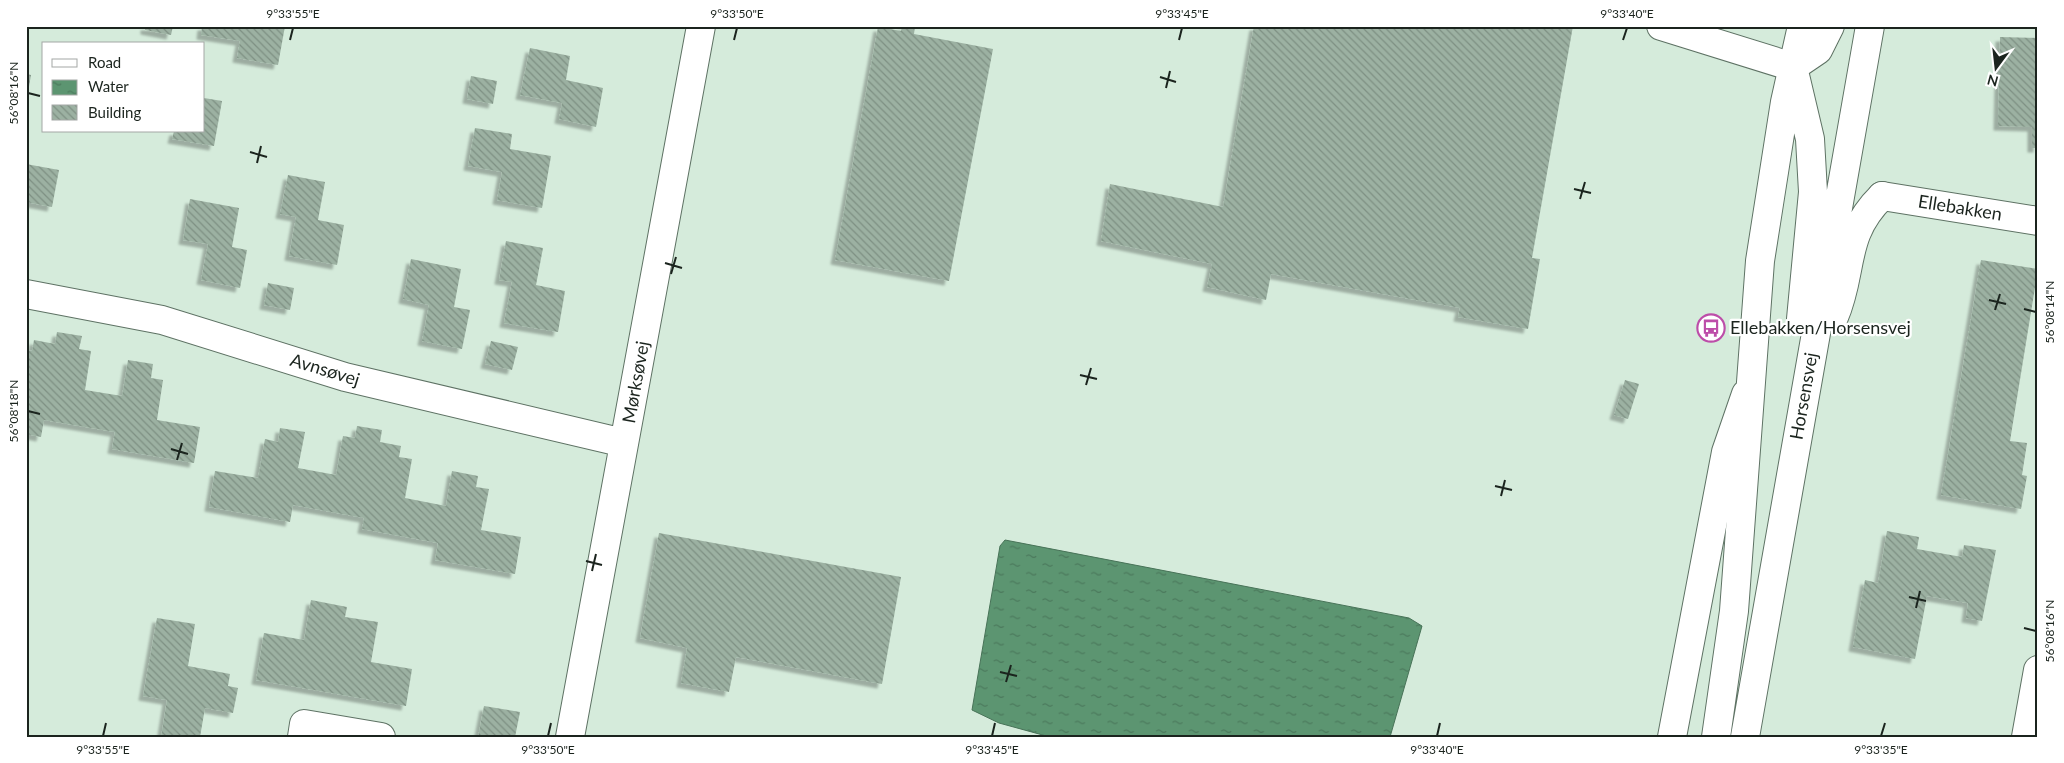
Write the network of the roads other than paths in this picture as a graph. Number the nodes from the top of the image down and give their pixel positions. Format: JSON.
{"nodes":[{"id":1,"x":701,"y":26,"type":"edge"},
{"id":2,"x":1661,"y":26,"type":"edge"},
{"id":3,"x":1802,"y":26,"type":"edge"},
{"id":4,"x":1830,"y":26,"type":"edge"},
{"id":5,"x":1870,"y":26,"type":"edge"},
{"id":6,"x":1793,"y":66,"type":"junction"},
{"id":7,"x":2038,"y":221,"type":"edge"},
{"id":8,"x":26,"y":294,"type":"edge"},
{"id":9,"x":1806,"y":380,"type":"junction"},
{"id":10,"x":1750,"y":381,"type":"junction"},
{"id":11,"x":624,"y":444,"type":"junction"},
{"id":12,"x":2038,"y":670,"type":"edge"},
{"id":13,"x":2031,"y":721,"type":"edge"},
{"id":14,"x":302,"y":737,"type":"edge"},
{"id":15,"x":382,"y":737,"type":"edge"},
{"id":16,"x":570,"y":737,"type":"edge"},
{"id":17,"x":1672,"y":737,"type":"edge"},
{"id":18,"x":1716,"y":737,"type":"edge"},
{"id":19,"x":1745,"y":737,"type":"edge"}],
"edges":[{"from":1,"to":11,"type":"main road","name":"Mørksøvej"},
{"from":2,"to":6,"type":"main road"},
{"from":3,"to":6,"type":"main road"},
{"from":4,"to":6,"type":"main road"},
{"from":5,"to":9,"type":"main road","name":"Horsensvej"},
{"from":6,"to":9,"type":"main road"},
{"from":6,"to":10,"type":"main road"},
{"from":7,"to":9,"type":"main road","name":"Ellebakken"},
{"from":8,"to":11,"type":"main road","name":"Avnsøvej"},
{"from":9,"to":19,"type":"main road","name":"Horsensvej"},
{"from":10,"to":17,"type":"main road"},
{"from":10,"to":18,"type":"main road"},
{"from":11,"to":16,"type":"main road","name":"Mørksøvej"},
{"from":12,"to":13,"type":"main road"},
{"from":14,"to":15,"type":"main road"}]}
